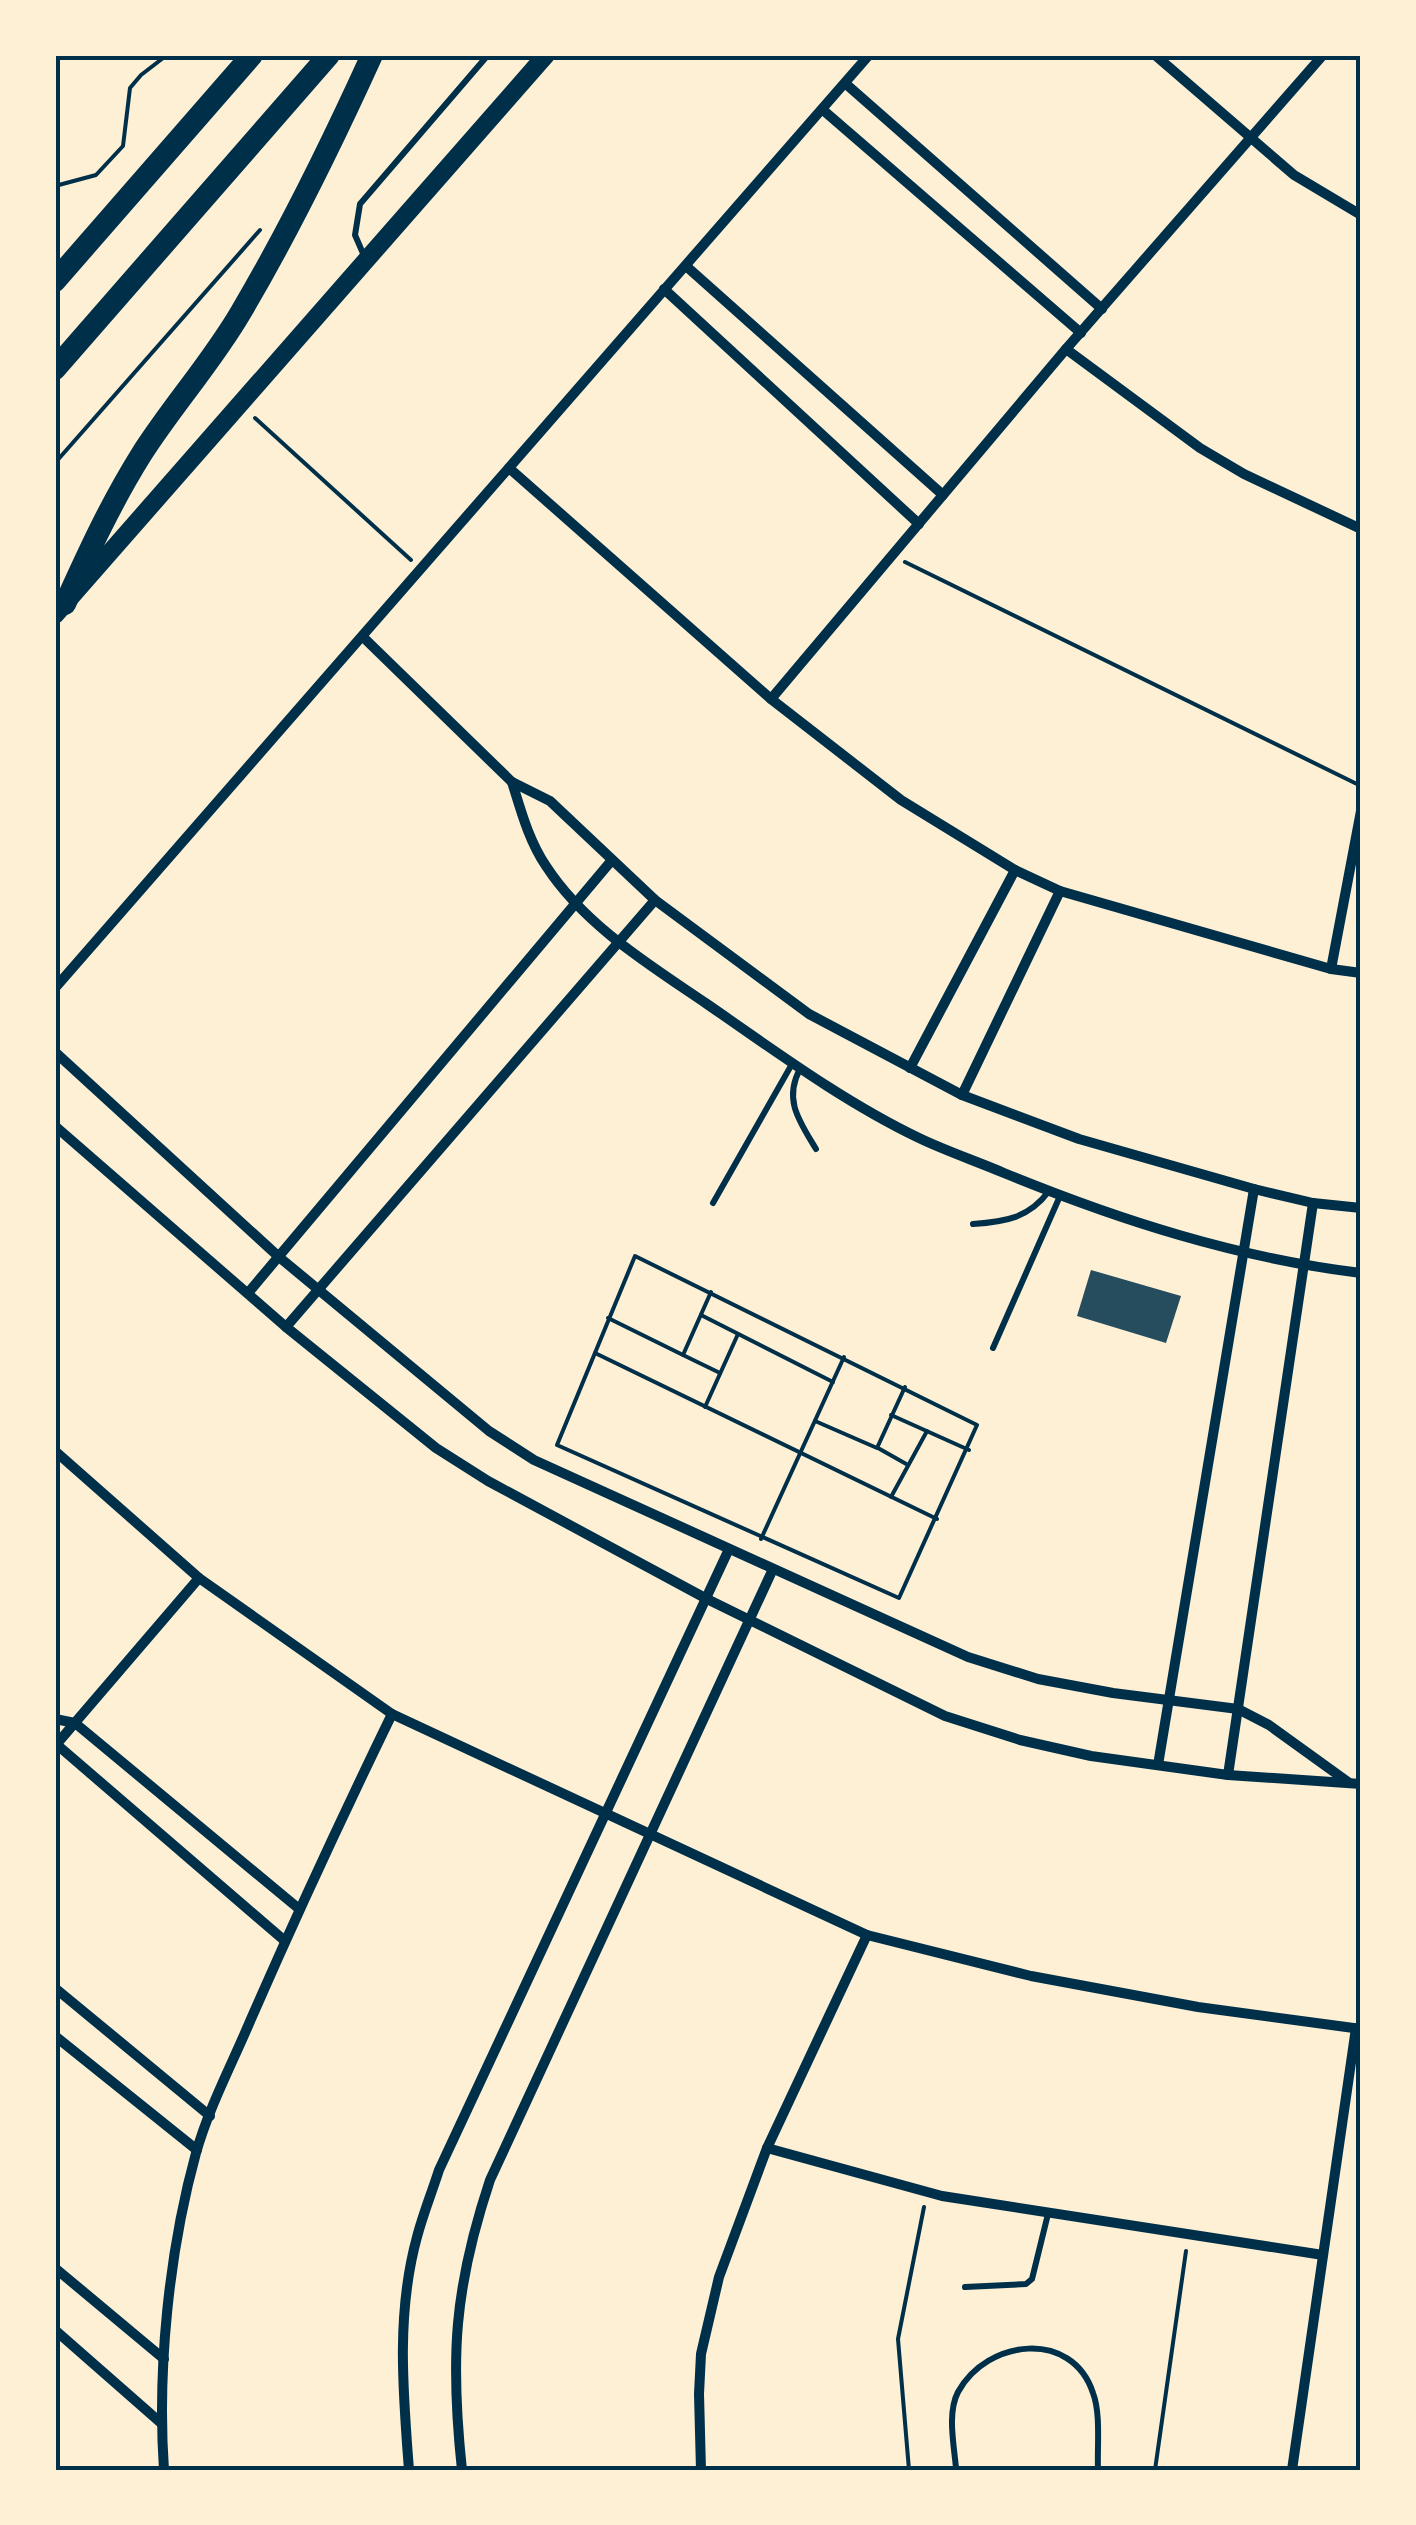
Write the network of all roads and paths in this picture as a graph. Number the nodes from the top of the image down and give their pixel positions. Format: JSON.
{"nodes":[{"id":1,"x":167,"y":55,"type":"edge"},
{"id":2,"x":252,"y":55,"type":"edge"},
{"id":3,"x":330,"y":55,"type":"edge"},
{"id":4,"x":372,"y":55,"type":"edge"},
{"id":5,"x":488,"y":55,"type":"edge"},
{"id":6,"x":546,"y":55,"type":"edge"},
{"id":7,"x":869,"y":55,"type":"edge"},
{"id":8,"x":1155,"y":55,"type":"edge"},
{"id":9,"x":1322,"y":55,"type":"edge"},
{"id":10,"x":846,"y":84,"type":"junction"},
{"id":11,"x":823,"y":110,"type":"junction"},
{"id":12,"x":1251,"y":138,"type":"junction"},
{"id":13,"x":55,"y":186,"type":"edge"},
{"id":14,"x":1361,"y":215,"type":"edge"},
{"id":15,"x":293,"y":219,"type":"junction"},
{"id":16,"x":368,"y":262,"type":"junction"},
{"id":17,"x":686,"y":266,"type":"junction"},
{"id":18,"x":55,"y":282,"type":"edge"},
{"id":19,"x":664,"y":289,"type":"junction"},
{"id":20,"x":1102,"y":309,"type":"junction"},
{"id":21,"x":1080,"y":333,"type":"junction"},
{"id":22,"x":1066,"y":348,"type":"junction"},
{"id":23,"x":55,"y":368,"type":"edge"},
{"id":24,"x":241,"y":405,"type":"junction"},
{"id":25,"x":55,"y":462,"type":"edge"},
{"id":26,"x":509,"y":468,"type":"junction"},
{"id":27,"x":943,"y":495,"type":"junction"},
{"id":28,"x":919,"y":524,"type":"junction"},
{"id":29,"x":1361,"y":529,"type":"edge"},
{"id":30,"x":892,"y":556,"type":"junction"},
{"id":31,"x":422,"y":570,"type":"junction"},
{"id":32,"x":60,"y":610,"type":"edge"},
{"id":33,"x":364,"y":638,"type":"junction"},
{"id":34,"x":771,"y":699,"type":"junction"},
{"id":35,"x":512,"y":782,"type":"junction"},
{"id":36,"x":1361,"y":786,"type":"edge"},
{"id":37,"x":1361,"y":811,"type":"edge"},
{"id":38,"x":612,"y":860,"type":"junction"},
{"id":39,"x":1016,"y":870,"type":"junction"},
{"id":40,"x":1060,"y":891,"type":"junction"},
{"id":41,"x":655,"y":900,"type":"junction"},
{"id":42,"x":577,"y":903,"type":"junction"},
{"id":43,"x":619,"y":944,"type":"junction"},
{"id":44,"x":1331,"y":969,"type":"junction"},
{"id":45,"x":1361,"y":973,"type":"edge"},
{"id":46,"x":55,"y":988,"type":"edge"},
{"id":47,"x":55,"y":1052,"type":"edge"},
{"id":48,"x":797,"y":1065,"type":"junction"},
{"id":49,"x":910,"y":1068,"type":"junction"},
{"id":50,"x":962,"y":1095,"type":"junction"},
{"id":51,"x":55,"y":1126,"type":"edge"},
{"id":52,"x":816,"y":1149,"type":"dead end"},
{"id":53,"x":1254,"y":1189,"type":"junction"},
{"id":54,"x":1055,"y":1194,"type":"junction"},
{"id":55,"x":1313,"y":1202,"type":"junction"},
{"id":56,"x":714,"y":1203,"type":"dead end"},
{"id":57,"x":1361,"y":1208,"type":"edge"},
{"id":58,"x":973,"y":1224,"type":"dead end"},
{"id":59,"x":1243,"y":1254,"type":"junction"},
{"id":60,"x":279,"y":1257,"type":"junction"},
{"id":61,"x":1305,"y":1266,"type":"junction"},
{"id":62,"x":1361,"y":1273,"type":"edge"},
{"id":63,"x":317,"y":1290,"type":"junction"},
{"id":64,"x":711,"y":1292,"type":"junction"},
{"id":65,"x":248,"y":1294,"type":"junction"},
{"id":66,"x":701,"y":1316,"type":"junction"},
{"id":67,"x":608,"y":1318,"type":"junction"},
{"id":68,"x":286,"y":1327,"type":"junction"},
{"id":69,"x":738,"y":1334,"type":"junction"},
{"id":70,"x":994,"y":1348,"type":"dead end"},
{"id":71,"x":593,"y":1352,"type":"junction"},
{"id":72,"x":684,"y":1354,"type":"junction"},
{"id":73,"x":844,"y":1357,"type":"junction"},
{"id":74,"x":720,"y":1373,"type":"junction"},
{"id":75,"x":833,"y":1382,"type":"junction"},
{"id":76,"x":905,"y":1387,"type":"junction"},
{"id":77,"x":705,"y":1407,"type":"junction"},
{"id":78,"x":892,"y":1415,"type":"junction"},
{"id":79,"x":815,"y":1421,"type":"junction"},
{"id":80,"x":927,"y":1431,"type":"junction"},
{"id":81,"x":876,"y":1448,"type":"junction"},
{"id":82,"x":968,"y":1450,"type":"junction"},
{"id":83,"x":55,"y":1452,"type":"edge"},
{"id":84,"x":800,"y":1454,"type":"junction"},
{"id":85,"x":908,"y":1465,"type":"junction"},
{"id":86,"x":891,"y":1497,"type":"junction"},
{"id":87,"x":937,"y":1519,"type":"junction"},
{"id":88,"x":762,"y":1538,"type":"junction"},
{"id":89,"x":729,"y":1549,"type":"junction"},
{"id":90,"x":752,"y":1559,"type":"junction"},
{"id":91,"x":773,"y":1569,"type":"junction"},
{"id":92,"x":199,"y":1578,"type":"junction"},
{"id":93,"x":707,"y":1599,"type":"junction"},
{"id":94,"x":751,"y":1618,"type":"junction"},
{"id":95,"x":1169,"y":1700,"type":"junction"},
{"id":96,"x":1238,"y":1709,"type":"junction"},
{"id":97,"x":392,"y":1714,"type":"junction"},
{"id":98,"x":55,"y":1719,"type":"edge"},
{"id":99,"x":76,"y":1722,"type":"junction"},
{"id":100,"x":55,"y":1745,"type":"edge"},
{"id":101,"x":1158,"y":1765,"type":"junction"},
{"id":102,"x":1228,"y":1775,"type":"junction"},
{"id":103,"x":1348,"y":1782,"type":"junction"},
{"id":104,"x":1361,"y":1784,"type":"edge"},
{"id":105,"x":606,"y":1815,"type":"junction"},
{"id":106,"x":649,"y":1835,"type":"junction"},
{"id":107,"x":298,"y":1908,"type":"junction"},
{"id":108,"x":867,"y":1935,"type":"junction"},
{"id":109,"x":285,"y":1941,"type":"junction"},
{"id":110,"x":55,"y":1988,"type":"edge"},
{"id":111,"x":1359,"y":2028,"type":"edge"},
{"id":112,"x":55,"y":2036,"type":"edge"},
{"id":113,"x":210,"y":2116,"type":"junction"},
{"id":114,"x":768,"y":2148,"type":"junction"},
{"id":115,"x":197,"y":2150,"type":"junction"},
{"id":116,"x":927,"y":2192,"type":"junction"},
{"id":117,"x":1048,"y":2214,"type":"junction"},
{"id":118,"x":1188,"y":2236,"type":"junction"},
{"id":119,"x":1323,"y":2255,"type":"junction"},
{"id":120,"x":55,"y":2268,"type":"edge"},
{"id":121,"x":965,"y":2288,"type":"dead end"},
{"id":122,"x":55,"y":2330,"type":"edge"},
{"id":123,"x":164,"y":2360,"type":"junction"},
{"id":124,"x":161,"y":2423,"type":"junction"},
{"id":125,"x":956,"y":2468,"type":"edge"},
{"id":126,"x":164,"y":2470,"type":"edge"},
{"id":127,"x":409,"y":2470,"type":"edge"},
{"id":128,"x":462,"y":2470,"type":"edge"},
{"id":129,"x":702,"y":2470,"type":"edge"},
{"id":130,"x":909,"y":2470,"type":"edge"},
{"id":131,"x":1098,"y":2470,"type":"edge"},
{"id":132,"x":1155,"y":2470,"type":"edge"},
{"id":133,"x":1292,"y":2470,"type":"edge"}],
"edges":[{"from":1,"to":13,"type":"path"},
{"from":2,"to":18,"type":"main road"},
{"from":3,"to":23,"type":"main road"},
{"from":4,"to":15,"type":"main road"},
{"from":5,"to":16,"type":"lane"},
{"from":6,"to":16,"type":"street"},
{"from":7,"to":10,"type":"street"},
{"from":8,"to":12,"type":"street"},
{"from":9,"to":12,"type":"street"},
{"from":10,"to":11,"type":"street"},
{"from":10,"to":20,"type":"street"},
{"from":11,"to":17,"type":"street"},
{"from":11,"to":21,"type":"street"},
{"from":12,"to":14,"type":"street"},
{"from":12,"to":20,"type":"street"},
{"from":15,"to":25,"type":"path"},
{"from":15,"to":32,"type":"main road"},
{"from":16,"to":24,"type":"street"},
{"from":17,"to":19,"type":"street"},
{"from":17,"to":27,"type":"street"},
{"from":19,"to":26,"type":"street"},
{"from":19,"to":28,"type":"street"},
{"from":20,"to":21,"type":"street"},
{"from":21,"to":22,"type":"street"},
{"from":22,"to":27,"type":"street"},
{"from":22,"to":29,"type":"street"},
{"from":24,"to":31,"type":"path"},
{"from":24,"to":32,"type":"street"},
{"from":26,"to":31,"type":"street"},
{"from":26,"to":34,"type":"street"},
{"from":27,"to":28,"type":"street"},
{"from":28,"to":30,"type":"street"},
{"from":30,"to":34,"type":"street"},
{"from":30,"to":36,"type":"path"},
{"from":31,"to":33,"type":"street"},
{"from":33,"to":35,"type":"street"},
{"from":33,"to":46,"type":"street"},
{"from":34,"to":39,"type":"street"},
{"from":35,"to":38,"type":"street"},
{"from":35,"to":42,"type":"street"},
{"from":37,"to":44,"type":"street"},
{"from":38,"to":41,"type":"street"},
{"from":38,"to":42,"type":"street"},
{"from":39,"to":40,"type":"street"},
{"from":39,"to":49,"type":"street"},
{"from":40,"to":44,"type":"street"},
{"from":40,"to":50,"type":"street"},
{"from":41,"to":43,"type":"street"},
{"from":41,"to":49,"type":"street"},
{"from":42,"to":43,"type":"street"},
{"from":42,"to":60,"type":"street"},
{"from":43,"to":48,"type":"street"},
{"from":43,"to":63,"type":"street"},
{"from":44,"to":45,"type":"street"},
{"from":47,"to":60,"type":"street"},
{"from":48,"to":52,"type":"lane"},
{"from":48,"to":54,"type":"street"},
{"from":48,"to":56,"type":"lane"},
{"from":49,"to":50,"type":"street"},
{"from":50,"to":53,"type":"street"},
{"from":51,"to":65,"type":"street"},
{"from":53,"to":55,"type":"street"},
{"from":53,"to":59,"type":"street"},
{"from":54,"to":58,"type":"lane"},
{"from":54,"to":59,"type":"street"},
{"from":54,"to":70,"type":"lane"},
{"from":55,"to":57,"type":"street"},
{"from":55,"to":61,"type":"street"},
{"from":59,"to":61,"type":"street"},
{"from":59,"to":95,"type":"street"},
{"from":60,"to":63,"type":"street"},
{"from":60,"to":65,"type":"street"},
{"from":61,"to":62,"type":"street"},
{"from":61,"to":96,"type":"street"},
{"from":63,"to":68,"type":"street"},
{"from":63,"to":89,"type":"street"},
{"from":64,"to":66,"type":"path"},
{"from":64,"to":67,"type":"path"},
{"from":64,"to":73,"type":"path"},
{"from":65,"to":68,"type":"street"},
{"from":66,"to":69,"type":"path"},
{"from":66,"to":72,"type":"path"},
{"from":67,"to":71,"type":"path"},
{"from":67,"to":72,"type":"path"},
{"from":68,"to":93,"type":"street"},
{"from":69,"to":74,"type":"path"},
{"from":69,"to":75,"type":"path"},
{"from":71,"to":77,"type":"path"},
{"from":71,"to":88,"type":"path"},
{"from":72,"to":74,"type":"path"},
{"from":73,"to":75,"type":"path"},
{"from":73,"to":76,"type":"path"},
{"from":74,"to":77,"type":"path"},
{"from":75,"to":79,"type":"path"},
{"from":76,"to":78,"type":"path"},
{"from":76,"to":82,"type":"path"},
{"from":77,"to":84,"type":"path"},
{"from":78,"to":80,"type":"path"},
{"from":78,"to":81,"type":"path"},
{"from":79,"to":81,"type":"path"},
{"from":79,"to":84,"type":"path"},
{"from":80,"to":82,"type":"path"},
{"from":80,"to":85,"type":"path"},
{"from":81,"to":85,"type":"path"},
{"from":82,"to":87,"type":"path"},
{"from":83,"to":92,"type":"street"},
{"from":84,"to":86,"type":"path"},
{"from":84,"to":88,"type":"path"},
{"from":85,"to":86,"type":"path"},
{"from":86,"to":87,"type":"path"},
{"from":87,"to":88,"type":"path"},
{"from":88,"to":90,"type":"path"},
{"from":89,"to":90,"type":"street"},
{"from":89,"to":93,"type":"street"},
{"from":90,"to":91,"type":"street"},
{"from":91,"to":94,"type":"street"},
{"from":91,"to":95,"type":"street"},
{"from":92,"to":97,"type":"street"},
{"from":92,"to":99,"type":"street"},
{"from":93,"to":94,"type":"street"},
{"from":93,"to":105,"type":"street"},
{"from":94,"to":101,"type":"street"},
{"from":94,"to":106,"type":"street"},
{"from":95,"to":96,"type":"street"},
{"from":95,"to":101,"type":"street"},
{"from":96,"to":102,"type":"street"},
{"from":96,"to":103,"type":"street"},
{"from":97,"to":105,"type":"street"},
{"from":97,"to":107,"type":"street"},
{"from":98,"to":99,"type":"street"},
{"from":99,"to":100,"type":"street"},
{"from":99,"to":107,"type":"street"},
{"from":100,"to":109,"type":"street"},
{"from":101,"to":102,"type":"street"},
{"from":102,"to":103,"type":"street"},
{"from":103,"to":104,"type":"street"},
{"from":105,"to":106,"type":"street"},
{"from":105,"to":127,"type":"street"},
{"from":106,"to":108,"type":"street"},
{"from":106,"to":128,"type":"street"},
{"from":107,"to":109,"type":"street"},
{"from":108,"to":111,"type":"street"},
{"from":108,"to":114,"type":"street"},
{"from":109,"to":113,"type":"street"},
{"from":110,"to":113,"type":"street"},
{"from":111,"to":119,"type":"street"},
{"from":112,"to":115,"type":"street"},
{"from":113,"to":115,"type":"street"},
{"from":114,"to":116,"type":"street"},
{"from":114,"to":129,"type":"street"},
{"from":115,"to":123,"type":"street"},
{"from":116,"to":117,"type":"street"},
{"from":116,"to":130,"type":"path"},
{"from":117,"to":118,"type":"street"},
{"from":117,"to":121,"type":"lane"},
{"from":118,"to":119,"type":"street"},
{"from":118,"to":132,"type":"path"},
{"from":119,"to":133,"type":"street"},
{"from":120,"to":123,"type":"street"},
{"from":122,"to":124,"type":"street"},
{"from":123,"to":124,"type":"street"},
{"from":124,"to":126,"type":"street"},
{"from":125,"to":131,"type":"lane"}]}
